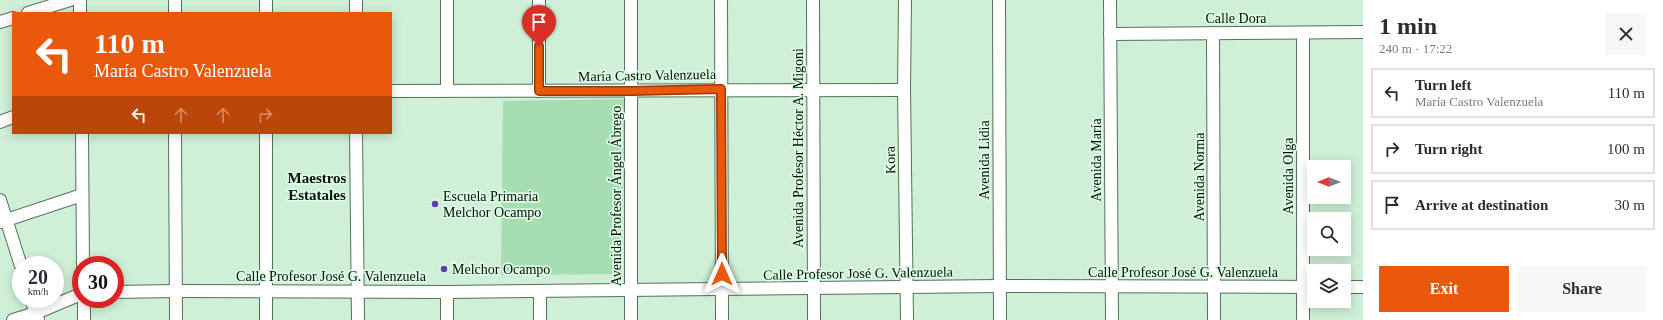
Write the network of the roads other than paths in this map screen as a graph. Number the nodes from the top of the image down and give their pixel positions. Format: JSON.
{"nodes":[{"id":1,"x":70,"y":0,"type":"edge"},
{"id":2,"x":80,"y":0,"type":"edge"},
{"id":3,"x":175,"y":0,"type":"edge"},
{"id":4,"x":266,"y":0,"type":"edge"},
{"id":5,"x":356,"y":0,"type":"edge"},
{"id":6,"x":447,"y":0,"type":"edge"},
{"id":7,"x":539,"y":0,"type":"edge"},
{"id":8,"x":631,"y":0,"type":"edge"},
{"id":9,"x":721,"y":0,"type":"edge"},
{"id":10,"x":812,"y":0,"type":"edge"},
{"id":11,"x":905,"y":0,"type":"edge"},
{"id":12,"x":999,"y":0,"type":"edge"},
{"id":13,"x":1110,"y":0,"type":"edge"},
{"id":14,"x":31,"y":12,"type":"edge"},
{"id":15,"x":80,"y":12,"type":"edge"},
{"id":16,"x":175,"y":12,"type":"edge"},
{"id":17,"x":266,"y":12,"type":"edge"},
{"id":18,"x":356,"y":12,"type":"edge"},
{"id":19,"x":12,"y":18,"type":"edge"},
{"id":20,"x":0,"y":22,"type":"edge"},
{"id":21,"x":1363,"y":32,"type":"edge"},
{"id":22,"x":1214,"y":33,"type":"junction"},
{"id":23,"x":1303,"y":33,"type":"junction"},
{"id":24,"x":1110,"y":34,"type":"junction"},
{"id":25,"x":721,"y":89,"type":"junction"},
{"id":26,"x":812,"y":89,"type":"junction"},
{"id":27,"x":447,"y":90,"type":"junction"},
{"id":28,"x":904,"y":90,"type":"junction"},
{"id":29,"x":392,"y":91,"type":"edge"},
{"id":30,"x":539,"y":91,"type":"junction"},
{"id":31,"x":631,"y":91,"type":"junction"},
{"id":32,"x":12,"y":117,"type":"edge"},
{"id":33,"x":0,"y":122,"type":"edge"},
{"id":34,"x":82,"y":134,"type":"edge"},
{"id":35,"x":175,"y":134,"type":"edge"},
{"id":36,"x":266,"y":134,"type":"edge"},
{"id":37,"x":356,"y":134,"type":"edge"},
{"id":38,"x":82,"y":195,"type":"junction"},
{"id":39,"x":0,"y":200,"type":"edge"},
{"id":40,"x":3,"y":221,"type":"edge"},
{"id":41,"x":17,"y":256,"type":"edge"},
{"id":42,"x":83,"y":256,"type":"edge"},
{"id":43,"x":1308,"y":264,"type":"edge"},
{"id":44,"x":1000,"y":286,"type":"junction"},
{"id":45,"x":1112,"y":286,"type":"junction"},
{"id":46,"x":907,"y":287,"type":"junction"},
{"id":47,"x":1214,"y":287,"type":"junction"},
{"id":48,"x":1307,"y":287,"type":"edge"},
{"id":49,"x":1351,"y":287,"type":"edge"},
{"id":50,"x":1363,"y":287,"type":"edge"},
{"id":51,"x":814,"y":289,"type":"junction"},
{"id":52,"x":722,"y":290,"type":"junction"},
{"id":53,"x":175,"y":291,"type":"junction"},
{"id":54,"x":266,"y":291,"type":"junction"},
{"id":55,"x":540,"y":291,"type":"junction"},
{"id":56,"x":631,"y":291,"type":"junction"},
{"id":57,"x":124,"y":292,"type":"edge"},
{"id":58,"x":357,"y":292,"type":"junction"},
{"id":59,"x":447,"y":292,"type":"junction"},
{"id":60,"x":1307,"y":294,"type":"edge"},
{"id":61,"x":72,"y":299,"type":"edge"},
{"id":62,"x":84,"y":308,"type":"edge"},
{"id":63,"x":37,"y":317,"type":"edge"},
{"id":64,"x":13,"y":320,"type":"edge"},
{"id":65,"x":84,"y":320,"type":"edge"},
{"id":66,"x":176,"y":320,"type":"edge"},
{"id":67,"x":266,"y":320,"type":"edge"},
{"id":68,"x":358,"y":320,"type":"edge"},
{"id":69,"x":447,"y":320,"type":"edge"},
{"id":70,"x":540,"y":320,"type":"edge"},
{"id":71,"x":631,"y":320,"type":"edge"},
{"id":72,"x":722,"y":320,"type":"edge"},
{"id":73,"x":814,"y":320,"type":"edge"},
{"id":74,"x":907,"y":320,"type":"edge"},
{"id":75,"x":1000,"y":320,"type":"edge"},
{"id":76,"x":1112,"y":320,"type":"edge"},
{"id":77,"x":1214,"y":320,"type":"edge"},
{"id":78,"x":1303,"y":320,"type":"edge"}],
"edges":[{"from":1,"to":14,"type":"street"},
{"from":2,"to":15,"type":"street"},
{"from":3,"to":16,"type":"street"},
{"from":4,"to":17,"type":"street"},
{"from":5,"to":18,"type":"street"},
{"from":6,"to":27,"type":"street"},
{"from":7,"to":30,"type":"street"},
{"from":8,"to":31,"type":"street","name":"Avenida Profesor Ángel Ábrego"},
{"from":9,"to":25,"type":"street"},
{"from":10,"to":26,"type":"street","name":"Avenida Profesor Héctor A. Migoni"},
{"from":11,"to":28,"type":"street","name":"Kora"},
{"from":12,"to":44,"type":"street","name":"Avenida Lidia"},
{"from":13,"to":24,"type":"street","name":"Avenida María"},
{"from":19,"to":20,"type":"street"},
{"from":21,"to":23,"type":"street","name":"Calle Dora"},
{"from":22,"to":23,"type":"street","name":"Calle Dora"},
{"from":22,"to":24,"type":"street","name":"Calle Dora"},
{"from":22,"to":47,"type":"street","name":"Avenida Norma"},
{"from":23,"to":43,"type":"street","name":"Avenida Olga"},
{"from":24,"to":45,"type":"street","name":"Avenida María"},
{"from":25,"to":26,"type":"street","name":"María Castro Valenzuela"},
{"from":25,"to":31,"type":"street","name":"María Castro Valenzuela"},
{"from":25,"to":52,"type":"street"},
{"from":26,"to":28,"type":"street","name":"María Castro Valenzuela"},
{"from":26,"to":51,"type":"street","name":"Avenida Profesor Héctor A. Migoni"},
{"from":27,"to":29,"type":"street","name":"María Castro Valenzuela"},
{"from":27,"to":30,"type":"street","name":"María Castro Valenzuela"},
{"from":28,"to":46,"type":"street","name":"Kora"},
{"from":30,"to":31,"type":"street","name":"María Castro Valenzuela"},
{"from":31,"to":56,"type":"street","name":"Avenida Profesor Ángel Ábrego"},
{"from":32,"to":33,"type":"street"},
{"from":34,"to":38,"type":"street"},
{"from":35,"to":53,"type":"street"},
{"from":36,"to":54,"type":"street"},
{"from":37,"to":58,"type":"street"},
{"from":38,"to":40,"type":"street"},
{"from":38,"to":42,"type":"street"},
{"from":39,"to":40,"type":"street"},
{"from":40,"to":41,"type":"street"},
{"from":44,"to":45,"type":"street","name":"Calle Profesor José G. Valenzuela"},
{"from":44,"to":46,"type":"street","name":"Calle Profesor José G. Valenzuela"},
{"from":44,"to":75,"type":"street","name":"Avenida Lidia"},
{"from":45,"to":47,"type":"street","name":"Calle Profesor José G. Valenzuela"},
{"from":45,"to":76,"type":"street","name":"Avenida María"},
{"from":46,"to":51,"type":"street","name":"Calle Profesor José G. Valenzuela"},
{"from":46,"to":74,"type":"street","name":"Kora"},
{"from":47,"to":48,"type":"street","name":"Calle Profesor José G. Valenzuela"},
{"from":47,"to":77,"type":"street","name":"Avenida Norma"},
{"from":49,"to":50,"type":"street"},
{"from":51,"to":52,"type":"street","name":"Calle Profesor José G. Valenzuela"},
{"from":51,"to":73,"type":"street","name":"Avenida Profesor Héctor A. Migoni"},
{"from":52,"to":56,"type":"street","name":"Calle Profesor José G. Valenzuela"},
{"from":52,"to":72,"type":"street"},
{"from":53,"to":54,"type":"street","name":"Calle Profesor José G. Valenzuela"},
{"from":53,"to":57,"type":"street","name":"Calle Profesor José G. Valenzuela"},
{"from":53,"to":66,"type":"street"},
{"from":54,"to":58,"type":"street","name":"Calle Profesor José G. Valenzuela"},
{"from":54,"to":67,"type":"street"},
{"from":55,"to":56,"type":"street","name":"Calle Profesor José G. Valenzuela"},
{"from":55,"to":59,"type":"street","name":"Calle Profesor José G. Valenzuela"},
{"from":55,"to":70,"type":"street"},
{"from":56,"to":71,"type":"street","name":"Avenida Profesor Ángel Ábrego"},
{"from":58,"to":59,"type":"street","name":"Calle Profesor José G. Valenzuela"},
{"from":58,"to":68,"type":"street"},
{"from":59,"to":69,"type":"street"},
{"from":60,"to":78,"type":"street","name":"Avenida Olga"},
{"from":61,"to":63,"type":"street"},
{"from":62,"to":65,"type":"street"},
{"from":63,"to":64,"type":"street"}]}
